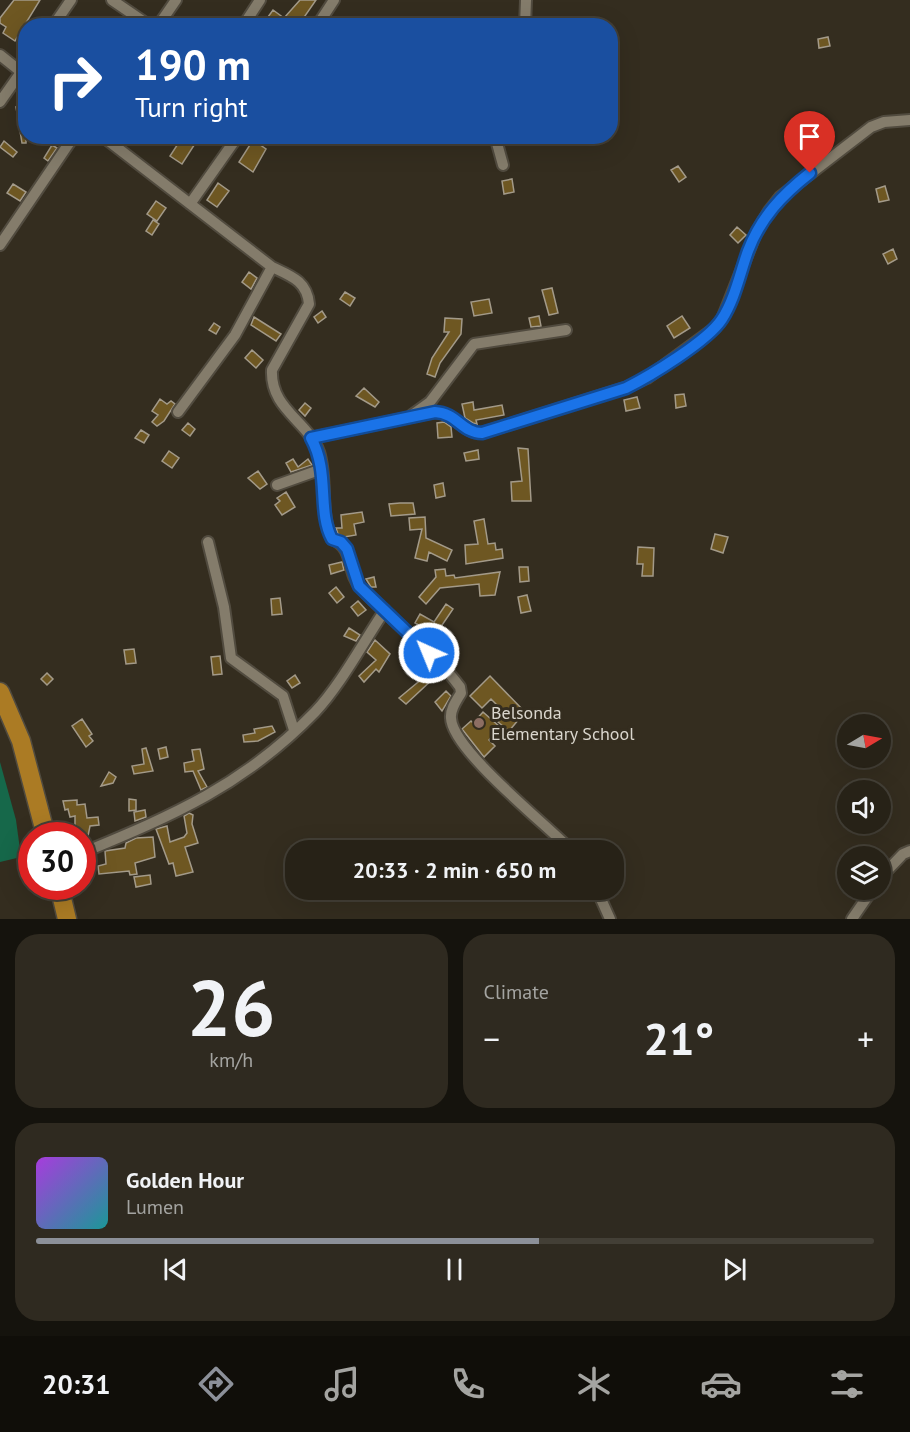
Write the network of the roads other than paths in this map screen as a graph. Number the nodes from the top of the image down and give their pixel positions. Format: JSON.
{"nodes":[{"id":1,"x":71,"y":0,"type":"edge"},
{"id":2,"x":112,"y":0,"type":"edge"},
{"id":3,"x":176,"y":0,"type":"edge"},
{"id":4,"x":260,"y":0,"type":"edge"},
{"id":5,"x":334,"y":0,"type":"edge"},
{"id":6,"x":526,"y":0,"type":"edge"},
{"id":7,"x":59,"y":18,"type":"edge"},
{"id":8,"x":138,"y":18,"type":"edge"},
{"id":9,"x":164,"y":18,"type":"edge"},
{"id":10,"x":248,"y":18,"type":"edge"},
{"id":11,"x":322,"y":18,"type":"edge"},
{"id":12,"x":525,"y":18,"type":"edge"},
{"id":13,"x":0,"y":55,"type":"edge"},
{"id":14,"x":18,"y":67,"type":"edge"},
{"id":15,"x":18,"y":79,"type":"edge"},
{"id":16,"x":0,"y":102,"type":"edge"},
{"id":17,"x":910,"y":120,"type":"edge"},
{"id":18,"x":69,"y":144,"type":"edge"},
{"id":19,"x":112,"y":144,"type":"edge"},
{"id":20,"x":232,"y":144,"type":"edge"},
{"id":21,"x":497,"y":144,"type":"edge"},
{"id":22,"x":503,"y":165,"type":"dead end"},
{"id":23,"x":190,"y":204,"type":"junction"},
{"id":24,"x":0,"y":245,"type":"edge"},
{"id":25,"x":272,"y":267,"type":"junction"},
{"id":26,"x":566,"y":330,"type":"dead end"},
{"id":27,"x":178,"y":412,"type":"dead end"},
{"id":28,"x":409,"y":417,"type":"junction"},
{"id":29,"x":311,"y":438,"type":"junction"},
{"id":30,"x":322,"y":469,"type":"junction"},
{"id":31,"x":277,"y":485,"type":"dead end"},
{"id":32,"x":208,"y":542,"type":"dead end"},
{"id":33,"x":385,"y":610,"type":"junction"},
{"id":34,"x":0,"y":692,"type":"edge"},
{"id":35,"x":294,"y":730,"type":"junction"},
{"id":36,"x":42,"y":822,"type":"edge"},
{"id":37,"x":559,"y":840,"type":"edge"},
{"id":38,"x":96,"y":847,"type":"edge"},
{"id":39,"x":910,"y":851,"type":"edge"},
{"id":40,"x":891,"y":867,"type":"edge"},
{"id":41,"x":62,"y":900,"type":"edge"},
{"id":42,"x":601,"y":900,"type":"edge"},
{"id":43,"x":865,"y":900,"type":"edge"},
{"id":44,"x":67,"y":919,"type":"edge"},
{"id":45,"x":610,"y":919,"type":"edge"},
{"id":46,"x":852,"y":919,"type":"edge"}],
"edges":[{"from":1,"to":7,"type":"street"},
{"from":2,"to":8,"type":"street"},
{"from":3,"to":9,"type":"street"},
{"from":4,"to":10,"type":"street"},
{"from":5,"to":11,"type":"street"},
{"from":6,"to":12,"type":"street"},
{"from":13,"to":14,"type":"street"},
{"from":15,"to":16,"type":"street"},
{"from":17,"to":28,"type":"street"},
{"from":18,"to":24,"type":"street"},
{"from":19,"to":23,"type":"street"},
{"from":20,"to":23,"type":"street"},
{"from":21,"to":22,"type":"street"},
{"from":23,"to":25,"type":"street"},
{"from":25,"to":27,"type":"street"},
{"from":25,"to":29,"type":"street"},
{"from":26,"to":28,"type":"street"},
{"from":28,"to":29,"type":"street"},
{"from":29,"to":30,"type":"street"},
{"from":30,"to":31,"type":"street"},
{"from":30,"to":33,"type":"street"},
{"from":32,"to":35,"type":"street"},
{"from":33,"to":35,"type":"street"},
{"from":33,"to":37,"type":"street"},
{"from":34,"to":36,"type":"highway"},
{"from":35,"to":38,"type":"street"},
{"from":39,"to":40,"type":"street"},
{"from":41,"to":44,"type":"highway"},
{"from":42,"to":45,"type":"street"},
{"from":43,"to":46,"type":"street"}]}
